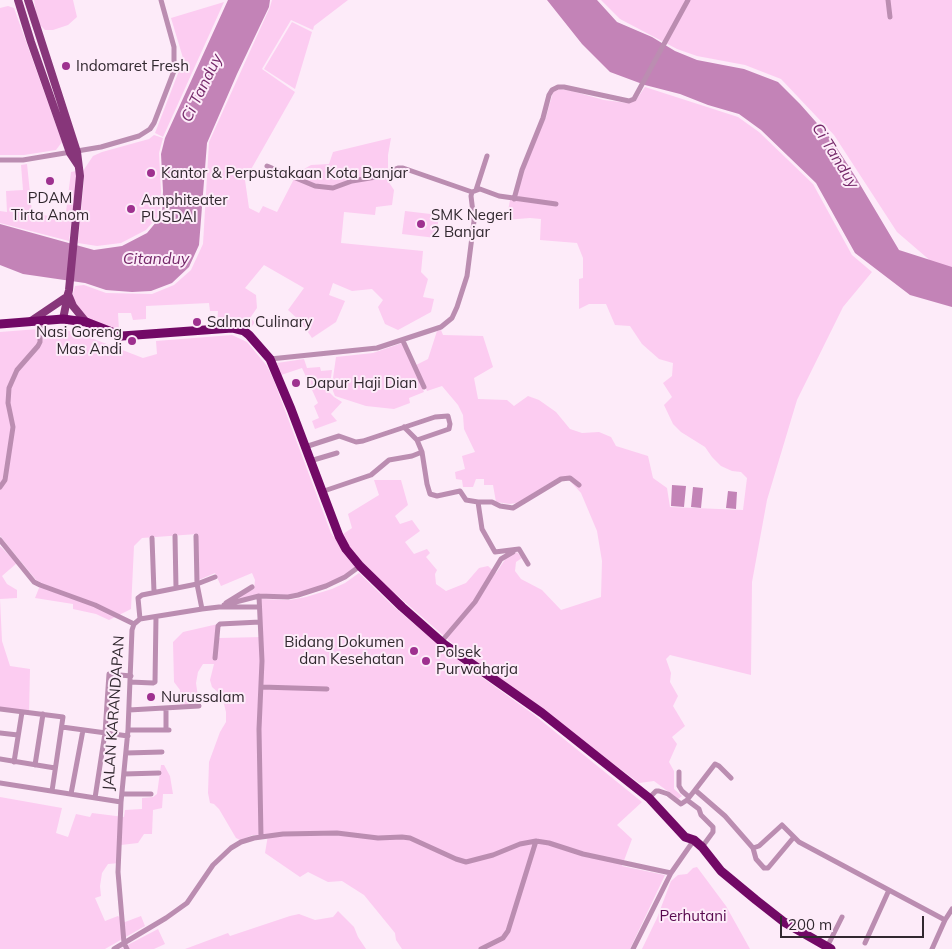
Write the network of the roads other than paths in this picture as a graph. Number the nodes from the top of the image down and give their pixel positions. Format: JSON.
{"nodes":[{"id":1,"x":18,"y":0,"type":"edge"},
{"id":2,"x":28,"y":0,"type":"edge"},
{"id":3,"x":162,"y":0,"type":"edge"},
{"id":4,"x":688,"y":0,"type":"edge"},
{"id":5,"x":888,"y":0,"type":"edge"},
{"id":6,"x":890,"y":17,"type":"dead end"},
{"id":7,"x":74,"y":152,"type":"junction"},
{"id":8,"x":487,"y":156,"type":"dead end"},
{"id":9,"x":0,"y":160,"type":"edge"},
{"id":10,"x":267,"y":166,"type":"dead end"},
{"id":11,"x":474,"y":191,"type":"junction"},
{"id":12,"x":514,"y":199,"type":"junction"},
{"id":13,"x":556,"y":204,"type":"dead end"},
{"id":14,"x":69,"y":294,"type":"junction"},
{"id":15,"x":63,"y":320,"type":"junction"},
{"id":16,"x":35,"y":321,"type":"junction"},
{"id":17,"x":86,"y":322,"type":"junction"},
{"id":18,"x":0,"y":324,"type":"edge"},
{"id":19,"x":402,"y":341,"type":"junction"},
{"id":20,"x":270,"y":359,"type":"junction"},
{"id":21,"x":424,"y":387,"type":"dead end"},
{"id":22,"x":404,"y":427,"type":"junction"},
{"id":23,"x":417,"y":440,"type":"junction"},
{"id":24,"x":305,"y":448,"type":"junction"},
{"id":25,"x":422,"y":452,"type":"junction"},
{"id":26,"x":337,"y":453,"type":"dead end"},
{"id":27,"x":310,"y":461,"type":"junction"},
{"id":28,"x":580,"y":484,"type":"dead end"},
{"id":29,"x":0,"y":487,"type":"edge"},
{"id":30,"x":321,"y":492,"type":"junction"},
{"id":31,"x":478,"y":502,"type":"junction"},
{"id":32,"x":175,"y":536,"type":"dead end"},
{"id":33,"x":196,"y":536,"type":"dead end"},
{"id":34,"x":152,"y":538,"type":"dead end"},
{"id":35,"x":0,"y":540,"type":"edge"},
{"id":36,"x":519,"y":549,"type":"junction"},
{"id":37,"x":528,"y":564,"type":"dead end"},
{"id":38,"x":360,"y":566,"type":"junction"},
{"id":39,"x":215,"y":577,"type":"dead end"},
{"id":40,"x":197,"y":584,"type":"junction"},
{"id":41,"x":252,"y":587,"type":"dead end"},
{"id":42,"x":176,"y":588,"type":"junction"},
{"id":43,"x":154,"y":592,"type":"junction"},
{"id":44,"x":260,"y":596,"type":"junction"},
{"id":45,"x":219,"y":607,"type":"junction"},
{"id":46,"x":259,"y":607,"type":"junction"},
{"id":47,"x":202,"y":609,"type":"junction"},
{"id":48,"x":156,"y":617,"type":"junction"},
{"id":49,"x":140,"y":619,"type":"junction"},
{"id":50,"x":260,"y":622,"type":"junction"},
{"id":51,"x":134,"y":624,"type":"junction"},
{"id":52,"x":441,"y":642,"type":"junction"},
{"id":53,"x":216,"y":658,"type":"dead end"},
{"id":54,"x":131,"y":679,"type":"junction"},
{"id":55,"x":261,"y":687,"type":"junction"},
{"id":56,"x":328,"y":688,"type":"dead end"},
{"id":57,"x":199,"y":706,"type":"dead end"},
{"id":58,"x":166,"y":708,"type":"junction"},
{"id":59,"x":0,"y":709,"type":"edge"},
{"id":60,"x":129,"y":710,"type":"junction"},
{"id":61,"x":22,"y":712,"type":"junction"},
{"id":62,"x":43,"y":714,"type":"junction"},
{"id":63,"x":62,"y":726,"type":"junction"},
{"id":64,"x":83,"y":730,"type":"junction"},
{"id":65,"x":0,"y":733,"type":"edge"},
{"id":66,"x":105,"y":733,"type":"junction"},
{"id":67,"x":128,"y":733,"type":"junction"},
{"id":68,"x":18,"y":736,"type":"junction"},
{"id":69,"x":162,"y":752,"type":"dead end"},
{"id":70,"x":126,"y":753,"type":"junction"},
{"id":71,"x":0,"y":760,"type":"edge"},
{"id":72,"x":14,"y":762,"type":"junction"},
{"id":73,"x":35,"y":765,"type":"junction"},
{"id":74,"x":55,"y":768,"type":"junction"},
{"id":75,"x":679,"y":772,"type":"dead end"},
{"id":76,"x":159,"y":773,"type":"dead end"},
{"id":77,"x":124,"y":774,"type":"junction"},
{"id":78,"x":731,"y":778,"type":"dead end"},
{"id":79,"x":0,"y":783,"type":"edge"},
{"id":80,"x":695,"y":790,"type":"junction"},
{"id":81,"x":52,"y":791,"type":"junction"},
{"id":82,"x":71,"y":794,"type":"junction"},
{"id":83,"x":122,"y":794,"type":"junction"},
{"id":84,"x":151,"y":794,"type":"dead end"},
{"id":85,"x":95,"y":798,"type":"junction"},
{"id":86,"x":649,"y":798,"type":"junction"},
{"id":87,"x":688,"y":799,"type":"junction"},
{"id":88,"x":121,"y":802,"type":"junction"},
{"id":89,"x":261,"y":837,"type":"junction"},
{"id":90,"x":794,"y":837,"type":"junction"},
{"id":91,"x":694,"y":840,"type":"junction"},
{"id":92,"x":536,"y":841,"type":"junction"},
{"id":93,"x":702,"y":847,"type":"junction"},
{"id":94,"x":753,"y":848,"type":"junction"},
{"id":95,"x":671,"y":873,"type":"junction"},
{"id":96,"x":889,"y":890,"type":"junction"},
{"id":97,"x":952,"y":909,"type":"edge"},
{"id":98,"x":842,"y":917,"type":"dead end"},
{"id":99,"x":946,"y":920,"type":"junction"},
{"id":100,"x":124,"y":943,"type":"junction"},
{"id":101,"x":866,"y":943,"type":"dead end"},
{"id":102,"x":829,"y":948,"type":"edge"},
{"id":103,"x":114,"y":949,"type":"edge"},
{"id":104,"x":127,"y":949,"type":"edge"},
{"id":105,"x":481,"y":949,"type":"edge"},
{"id":106,"x":633,"y":949,"type":"edge"},
{"id":107,"x":932,"y":949,"type":"edge"}],
"edges":[{"from":1,"to":7,"type":"main road"},
{"from":2,"to":7,"type":"main road"},
{"from":3,"to":7,"type":"street"},
{"from":4,"to":12,"type":"street"},
{"from":5,"to":6,"type":"street"},
{"from":7,"to":9,"type":"street"},
{"from":7,"to":14,"type":"main road"},
{"from":8,"to":11,"type":"street"},
{"from":10,"to":11,"type":"street"},
{"from":11,"to":12,"type":"street"},
{"from":11,"to":19,"type":"street"},
{"from":12,"to":13,"type":"street"},
{"from":14,"to":15,"type":"main road"},
{"from":14,"to":16,"type":"main road"},
{"from":14,"to":17,"type":"main road"},
{"from":15,"to":16,"type":"highway"},
{"from":15,"to":17,"type":"highway"},
{"from":16,"to":18,"type":"highway"},
{"from":16,"to":29,"type":"street"},
{"from":17,"to":20,"type":"highway"},
{"from":19,"to":20,"type":"street"},
{"from":19,"to":21,"type":"street"},
{"from":20,"to":24,"type":"highway"},
{"from":22,"to":23,"type":"street"},
{"from":22,"to":23,"type":"street"},
{"from":22,"to":24,"type":"street"},
{"from":23,"to":25,"type":"street"},
{"from":24,"to":27,"type":"highway"},
{"from":25,"to":30,"type":"street"},
{"from":25,"to":31,"type":"street"},
{"from":26,"to":27,"type":"street"},
{"from":27,"to":30,"type":"highway"},
{"from":28,"to":31,"type":"street"},
{"from":30,"to":38,"type":"highway"},
{"from":31,"to":36,"type":"street"},
{"from":32,"to":42,"type":"street"},
{"from":33,"to":40,"type":"street"},
{"from":34,"to":43,"type":"street"},
{"from":35,"to":51,"type":"street"},
{"from":36,"to":37,"type":"street"},
{"from":36,"to":52,"type":"street"},
{"from":38,"to":44,"type":"street"},
{"from":38,"to":52,"type":"highway"},
{"from":39,"to":40,"type":"street"},
{"from":40,"to":42,"type":"street"},
{"from":40,"to":47,"type":"street"},
{"from":41,"to":45,"type":"street"},
{"from":42,"to":43,"type":"street"},
{"from":43,"to":49,"type":"street"},
{"from":44,"to":45,"type":"street"},
{"from":44,"to":46,"type":"street"},
{"from":45,"to":46,"type":"street"},
{"from":45,"to":47,"type":"street","name":"JALAN KARANDAPAN"},
{"from":46,"to":50,"type":"street"},
{"from":47,"to":48,"type":"street","name":"JALAN KARANDAPAN"},
{"from":48,"to":49,"type":"street","name":"JALAN KARANDAPAN"},
{"from":48,"to":54,"type":"street"},
{"from":49,"to":51,"type":"street","name":"JALAN KARANDAPAN"},
{"from":50,"to":53,"type":"street"},
{"from":50,"to":55,"type":"street"},
{"from":51,"to":54,"type":"street","name":"JALAN KARANDAPAN"},
{"from":52,"to":86,"type":"highway"},
{"from":54,"to":60,"type":"street","name":"JALAN KARANDAPAN"},
{"from":54,"to":66,"type":"street"},
{"from":55,"to":56,"type":"street"},
{"from":55,"to":89,"type":"street"},
{"from":57,"to":58,"type":"street"},
{"from":58,"to":60,"type":"street"},
{"from":58,"to":67,"type":"street"},
{"from":59,"to":61,"type":"street"},
{"from":60,"to":67,"type":"street","name":"JALAN KARANDAPAN"},
{"from":61,"to":62,"type":"street"},
{"from":61,"to":68,"type":"street"},
{"from":62,"to":63,"type":"street"},
{"from":62,"to":73,"type":"street"},
{"from":63,"to":64,"type":"street"},
{"from":63,"to":74,"type":"street"},
{"from":64,"to":66,"type":"street"},
{"from":64,"to":82,"type":"street"},
{"from":65,"to":68,"type":"street"},
{"from":66,"to":67,"type":"street"},
{"from":66,"to":85,"type":"street"},
{"from":67,"to":70,"type":"street","name":"JALAN KARANDAPAN"},
{"from":68,"to":72,"type":"street"},
{"from":69,"to":70,"type":"street"},
{"from":70,"to":77,"type":"street","name":"JALAN KARANDAPAN"},
{"from":71,"to":72,"type":"street"},
{"from":72,"to":73,"type":"street"},
{"from":73,"to":74,"type":"street"},
{"from":74,"to":81,"type":"street"},
{"from":75,"to":87,"type":"street"},
{"from":76,"to":77,"type":"street"},
{"from":77,"to":83,"type":"street","name":"JALAN KARANDAPAN"},
{"from":78,"to":80,"type":"street"},
{"from":79,"to":81,"type":"street"},
{"from":80,"to":87,"type":"street"},
{"from":80,"to":94,"type":"street"},
{"from":81,"to":82,"type":"street"},
{"from":82,"to":85,"type":"street"},
{"from":83,"to":84,"type":"street"},
{"from":83,"to":88,"type":"street","name":"JALAN KARANDAPAN"},
{"from":85,"to":88,"type":"street"},
{"from":86,"to":87,"type":"street"},
{"from":86,"to":91,"type":"highway"},
{"from":87,"to":93,"type":"street"},
{"from":88,"to":100,"type":"street","name":"JALAN KARANDAPAN"},
{"from":89,"to":92,"type":"street"},
{"from":89,"to":100,"type":"street"},
{"from":90,"to":94,"type":"street"},
{"from":90,"to":94,"type":"street"},
{"from":90,"to":96,"type":"street"},
{"from":91,"to":93,"type":"highway"},
{"from":91,"to":95,"type":"street"},
{"from":92,"to":95,"type":"street"},
{"from":92,"to":105,"type":"street"},
{"from":93,"to":102,"type":"highway"},
{"from":95,"to":106,"type":"street"},
{"from":96,"to":99,"type":"street"},
{"from":96,"to":101,"type":"street"},
{"from":97,"to":99,"type":"street"},
{"from":98,"to":102,"type":"street"},
{"from":99,"to":107,"type":"street"},
{"from":100,"to":103,"type":"street"},
{"from":100,"to":104,"type":"street"}]}
